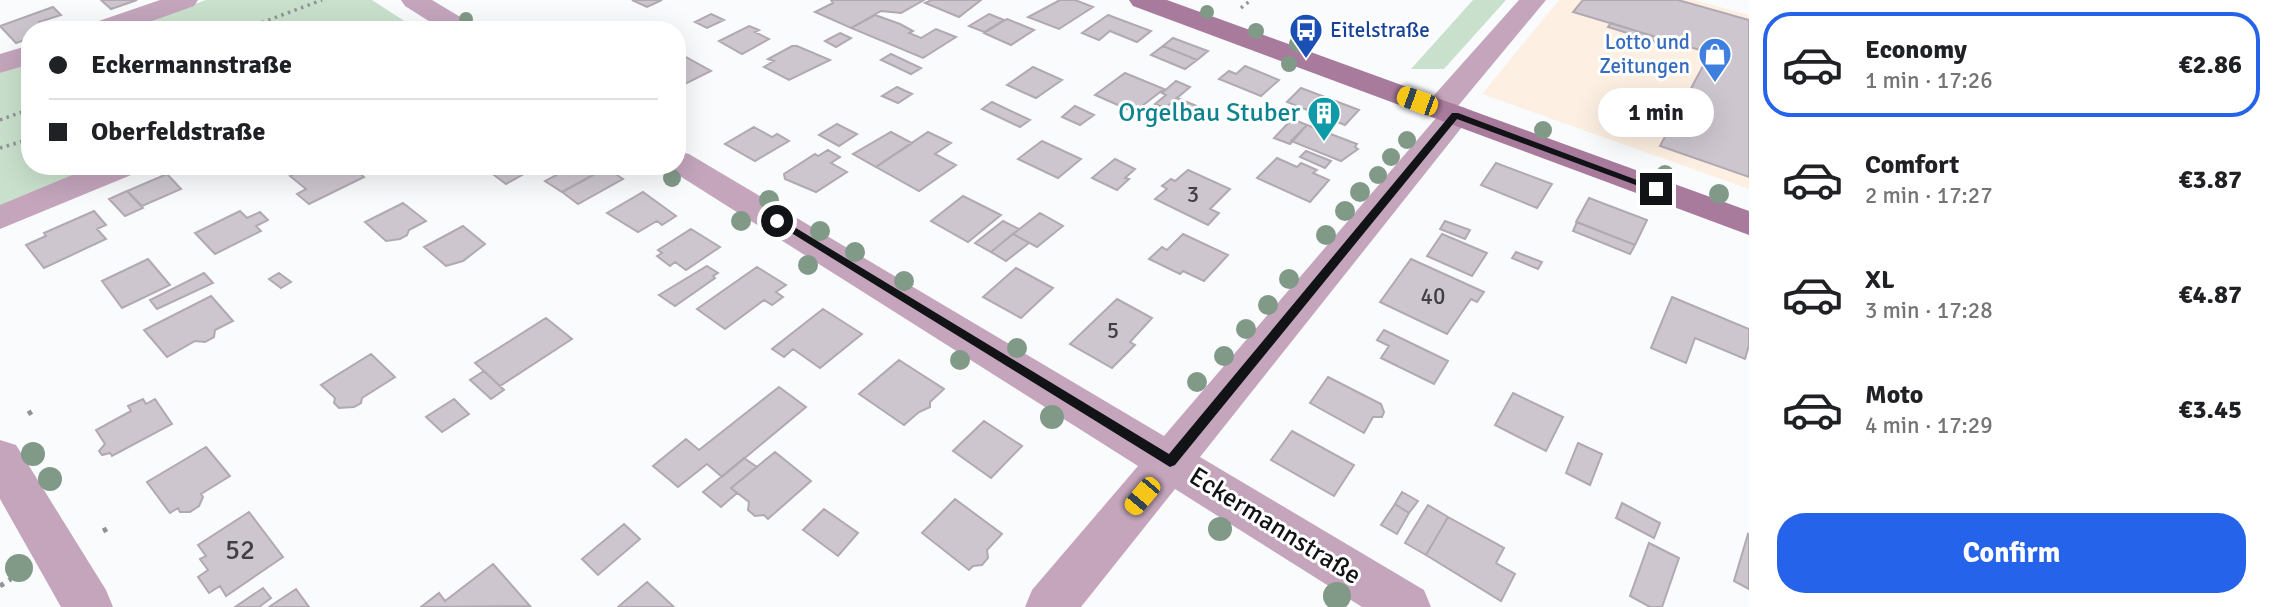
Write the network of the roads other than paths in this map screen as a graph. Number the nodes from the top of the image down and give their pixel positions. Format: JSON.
{"nodes":[{"id":1,"x":186,"y":0,"type":"edge"},
{"id":2,"x":414,"y":0,"type":"edge"},
{"id":3,"x":1142,"y":0,"type":"edge"},
{"id":4,"x":1533,"y":0,"type":"edge"},
{"id":5,"x":126,"y":21,"type":"edge"},
{"id":6,"x":444,"y":21,"type":"edge"},
{"id":7,"x":21,"y":57,"type":"edge"},
{"id":8,"x":0,"y":64,"type":"edge"},
{"id":9,"x":1447,"y":112,"type":"junction"},
{"id":10,"x":686,"y":165,"type":"edge"},
{"id":11,"x":103,"y":175,"type":"edge"},
{"id":12,"x":0,"y":218,"type":"edge"},
{"id":13,"x":1749,"y":223,"type":"edge"},
{"id":14,"x":0,"y":457,"type":"edge"},
{"id":15,"x":1170,"y":461,"type":"junction"},
{"id":16,"x":88,"y":607,"type":"edge"},
{"id":17,"x":1050,"y":607,"type":"edge"},
{"id":18,"x":1406,"y":607,"type":"edge"}],
"edges":[{"from":1,"to":5,"type":"street"},
{"from":2,"to":6,"type":"street"},
{"from":3,"to":9,"type":"street"},
{"from":4,"to":9,"type":"street"},
{"from":7,"to":8,"type":"street"},
{"from":9,"to":13,"type":"street"},
{"from":9,"to":15,"type":"street"},
{"from":10,"to":15,"type":"street","name":"Eckermannstraße"},
{"from":11,"to":12,"type":"street"},
{"from":14,"to":16,"type":"street"},
{"from":15,"to":17,"type":"street"},
{"from":15,"to":18,"type":"street","name":"Eckermannstraße"}]}
